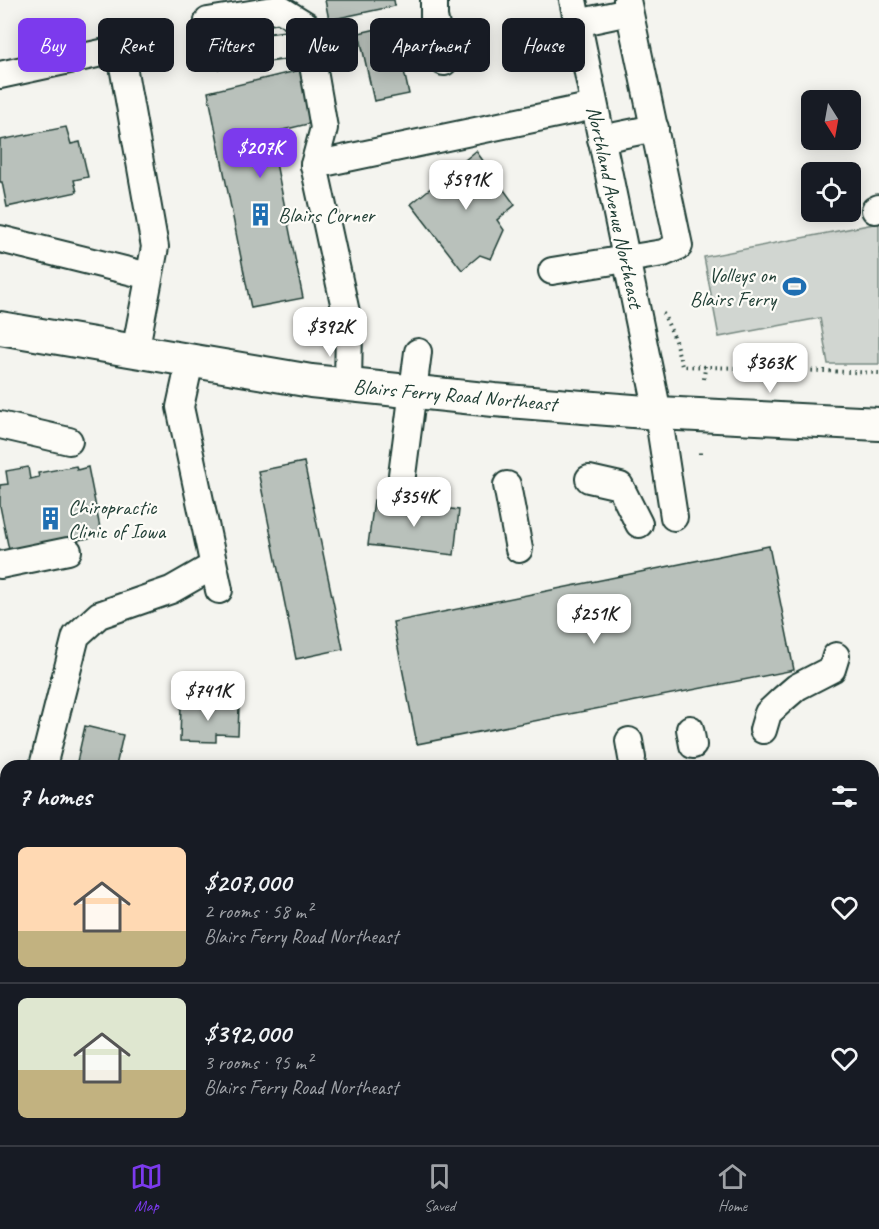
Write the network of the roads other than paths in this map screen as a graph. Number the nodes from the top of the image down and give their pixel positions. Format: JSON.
{"nodes":[{"id":1,"x":434,"y":0,"type":"edge"},
{"id":2,"x":628,"y":6,"type":"edge"},
{"id":3,"x":575,"y":11,"type":"edge"},
{"id":4,"x":434,"y":18,"type":"edge"},
{"id":5,"x":309,"y":42,"type":"joint"},
{"id":6,"x":314,"y":72,"type":"edge"},
{"id":7,"x":0,"y":75,"type":"edge"},
{"id":8,"x":594,"y":106,"type":"junction"},
{"id":9,"x":654,"y":128,"type":"junction"},
{"id":10,"x":601,"y":139,"type":"junction"},
{"id":11,"x":314,"y":165,"type":"junction"},
{"id":12,"x":0,"y":239,"type":"edge"},
{"id":13,"x":626,"y":259,"type":"junction"},
{"id":14,"x":552,"y":271,"type":"dead end"},
{"id":15,"x":148,"y":276,"type":"junction"},
{"id":16,"x":0,"y":328,"type":"edge"},
{"id":17,"x":135,"y":352,"type":"junction"},
{"id":18,"x":418,"y":352,"type":"dead end"},
{"id":19,"x":189,"y":361,"type":"junction"},
{"id":20,"x":348,"y":385,"type":"junction"},
{"id":21,"x":412,"y":391,"type":"junction"},
{"id":22,"x":658,"y":413,"type":"junction"},
{"id":23,"x":879,"y":424,"type":"edge"},
{"id":24,"x":0,"y":425,"type":"edge"},
{"id":25,"x":69,"y":441,"type":"dead end"},
{"id":26,"x":402,"y":475,"type":"dead end"},
{"id":27,"x":589,"y":479,"type":"dead end"},
{"id":28,"x":507,"y":485,"type":"dead end"},
{"id":29,"x":674,"y":517,"type":"dead end"},
{"id":30,"x":639,"y":524,"type":"dead end"},
{"id":31,"x":519,"y":549,"type":"dead end"},
{"id":32,"x":68,"y":550,"type":"dead end"},
{"id":33,"x":0,"y":565,"type":"edge"},
{"id":34,"x":836,"y":656,"type":"dead end"},
{"id":35,"x":763,"y":730,"type":"dead end"},
{"id":36,"x":45,"y":760,"type":"edge"}],
"edges":[{"from":1,"to":4,"type":"street"},
{"from":2,"to":3,"type":"street"},
{"from":2,"to":9,"type":"street"},
{"from":3,"to":8,"type":"street","name":"Northland Avenue Northeast"},
{"from":5,"to":5,"type":"street"},
{"from":6,"to":11,"type":"street"},
{"from":7,"to":15,"type":"street"},
{"from":8,"to":10,"type":"street","name":"Northland Avenue Northeast"},
{"from":8,"to":11,"type":"street"},
{"from":9,"to":10,"type":"street"},
{"from":9,"to":13,"type":"street"},
{"from":10,"to":13,"type":"street","name":"Northland Avenue Northeast"},
{"from":11,"to":20,"type":"street"},
{"from":12,"to":15,"type":"street"},
{"from":13,"to":14,"type":"street"},
{"from":13,"to":22,"type":"street","name":"Northland Avenue Northeast"},
{"from":15,"to":17,"type":"street"},
{"from":16,"to":17,"type":"main road","name":"Blairs Ferry Road Northeast"},
{"from":17,"to":19,"type":"main road","name":"Blairs Ferry Road Northeast"},
{"from":18,"to":21,"type":"street"},
{"from":19,"to":20,"type":"main road","name":"Blairs Ferry Road Northeast"},
{"from":19,"to":36,"type":"street"},
{"from":20,"to":21,"type":"main road","name":"Blairs Ferry Road Northeast"},
{"from":21,"to":22,"type":"main road","name":"Blairs Ferry Road Northeast"},
{"from":21,"to":26,"type":"street"},
{"from":22,"to":23,"type":"main road","name":"Blairs Ferry Road Northeast"},
{"from":22,"to":29,"type":"street","name":"Northland Avenue Northeast"},
{"from":24,"to":25,"type":"street"},
{"from":27,"to":30,"type":"street"},
{"from":28,"to":31,"type":"street"},
{"from":32,"to":33,"type":"street"},
{"from":34,"to":35,"type":"street"}]}
